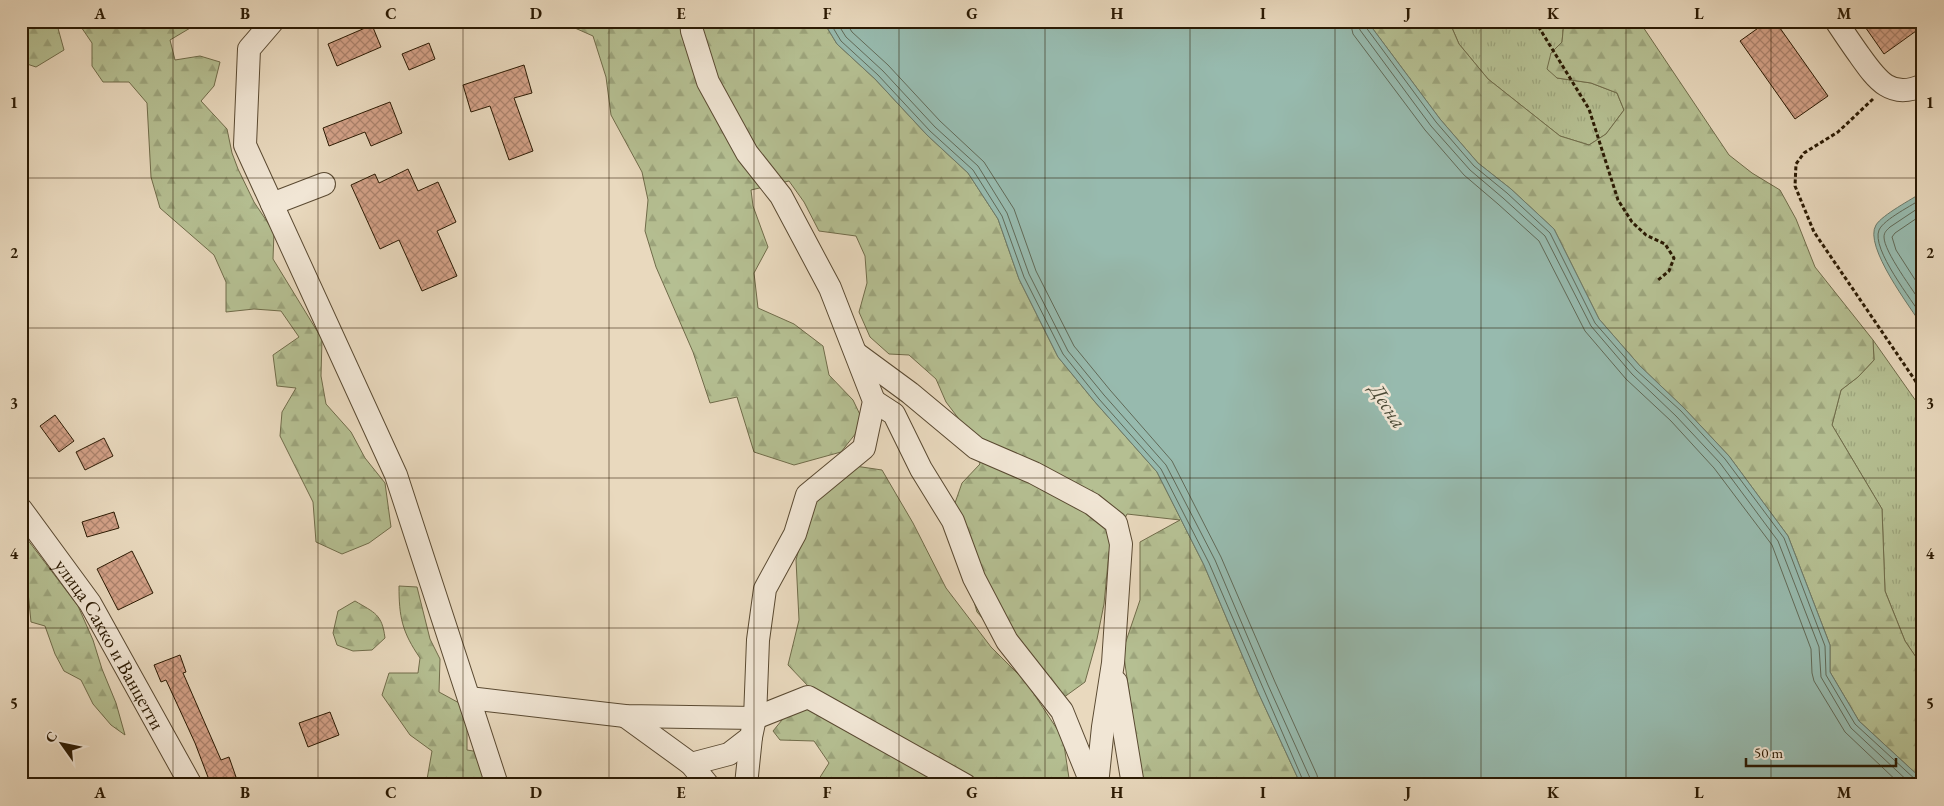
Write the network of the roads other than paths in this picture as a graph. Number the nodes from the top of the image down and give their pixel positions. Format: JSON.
{"nodes":[{"id":1,"x":273,"y":21,"type":"edge"},
{"id":2,"x":691,"y":21,"type":"edge"},
{"id":3,"x":1836,"y":21,"type":"edge"},
{"id":4,"x":1923,"y":85,"type":"edge"},
{"id":5,"x":324,"y":184,"type":"dead end"},
{"id":6,"x":272,"y":204,"type":"junction"},
{"id":7,"x":857,"y":354,"type":"junction"},
{"id":8,"x":874,"y":401,"type":"junction"},
{"id":9,"x":21,"y":509,"type":"edge"},
{"id":10,"x":1113,"y":663,"type":"junction"},
{"id":11,"x":469,"y":698,"type":"junction"},
{"id":12,"x":625,"y":716,"type":"junction"},
{"id":13,"x":753,"y":728,"type":"junction"},
{"id":14,"x":691,"y":764,"type":"junction"},
{"id":15,"x":191,"y":785,"type":"edge"},
{"id":16,"x":497,"y":785,"type":"edge"},
{"id":17,"x":708,"y":785,"type":"edge"},
{"id":18,"x":746,"y":785,"type":"edge"},
{"id":19,"x":965,"y":785,"type":"edge"},
{"id":20,"x":1092,"y":785,"type":"edge"},
{"id":21,"x":1097,"y":785,"type":"edge"},
{"id":22,"x":1133,"y":785,"type":"edge"}],
"edges":[{"from":1,"to":6,"type":"street"},
{"from":2,"to":7,"type":"street"},
{"from":3,"to":4,"type":"street"},
{"from":5,"to":6,"type":"street"},
{"from":6,"to":11,"type":"street"},
{"from":7,"to":8,"type":"street"},
{"from":7,"to":10,"type":"street"},
{"from":8,"to":13,"type":"street"},
{"from":8,"to":20,"type":"street"},
{"from":9,"to":15,"type":"street","name":"улица Сакко и Ванцетти"},
{"from":10,"to":21,"type":"street"},
{"from":10,"to":22,"type":"street"},
{"from":11,"to":12,"type":"street"},
{"from":11,"to":16,"type":"street"},
{"from":12,"to":13,"type":"street"},
{"from":12,"to":14,"type":"street"},
{"from":13,"to":14,"type":"street"},
{"from":13,"to":18,"type":"street"},
{"from":13,"to":19,"type":"street"},
{"from":14,"to":17,"type":"street"}]}
